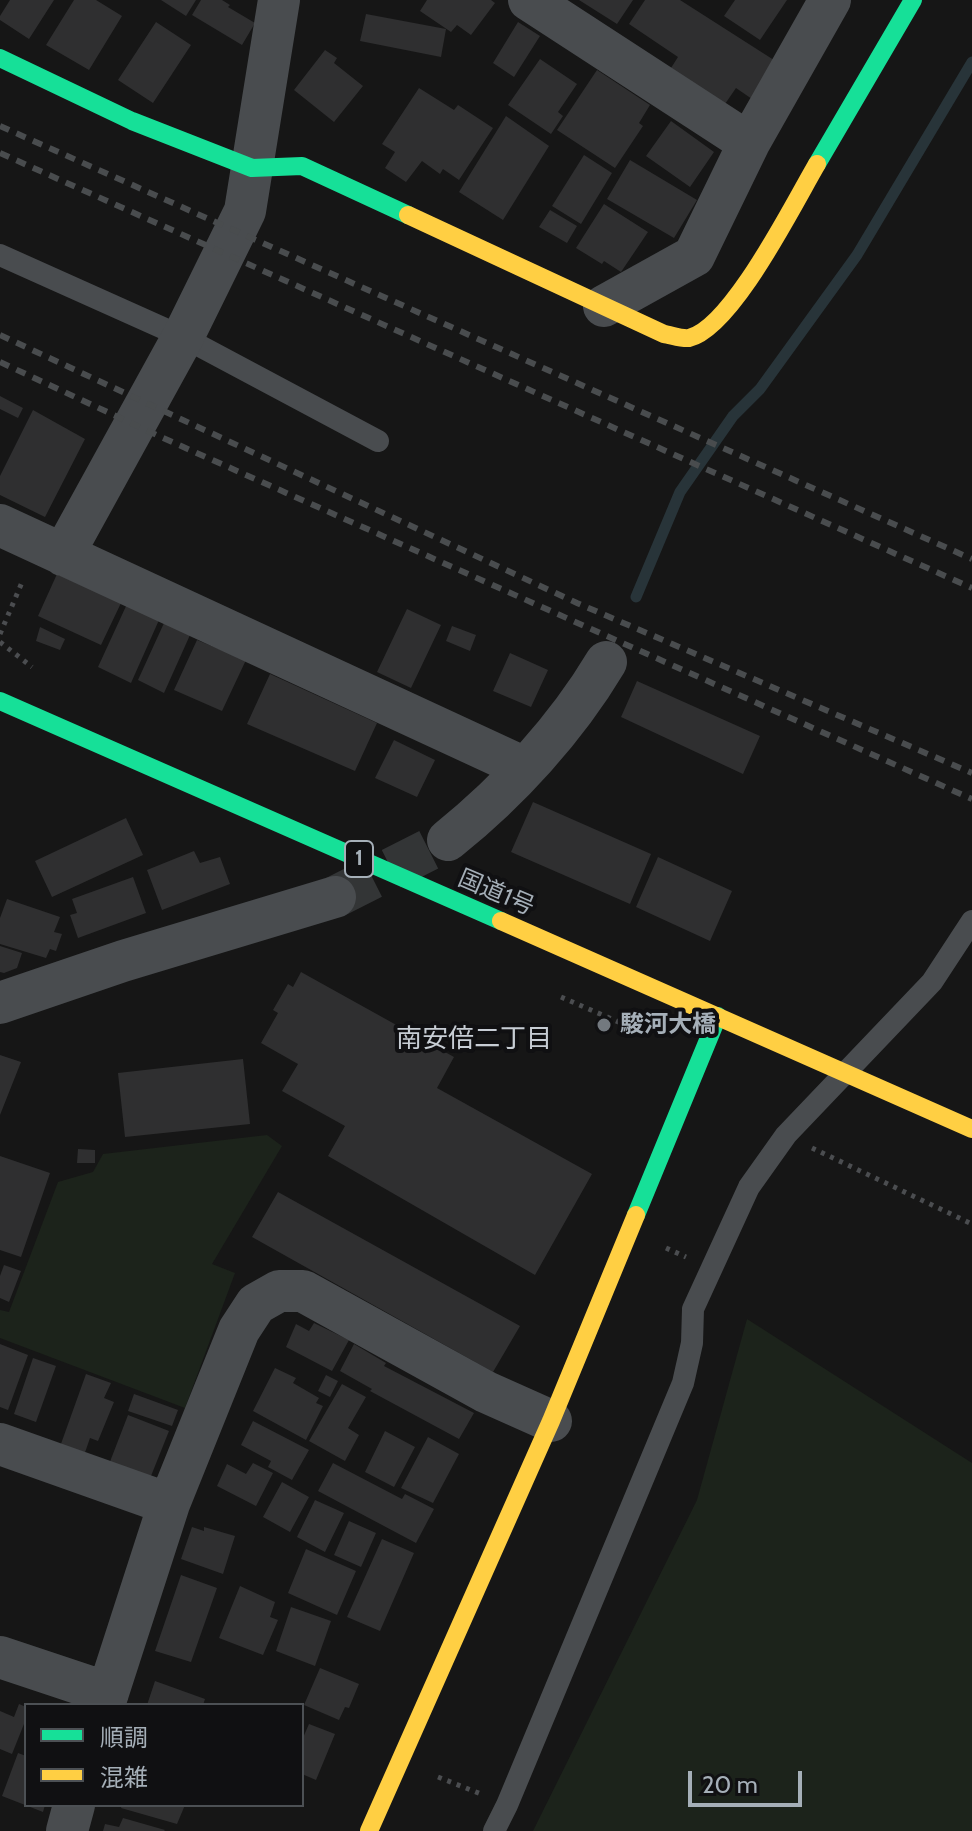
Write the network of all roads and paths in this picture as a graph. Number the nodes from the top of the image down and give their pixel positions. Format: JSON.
{"nodes":[{"id":1,"x":279,"y":0,"type":"edge"},
{"id":2,"x":529,"y":0,"type":"edge"},
{"id":3,"x":830,"y":0,"type":"edge"},
{"id":4,"x":913,"y":0,"type":"edge"},
{"id":5,"x":0,"y":58,"type":"edge"},
{"id":6,"x":749,"y":143,"type":"junction"},
{"id":7,"x":252,"y":168,"type":"junction"},
{"id":8,"x":0,"y":255,"type":"edge"},
{"id":9,"x":604,"y":306,"type":"junction"},
{"id":10,"x":183,"y":337,"type":"junction"},
{"id":11,"x":378,"y":441,"type":"dead end"},
{"id":12,"x":0,"y":525,"type":"edge"},
{"id":13,"x":63,"y":555,"type":"junction"},
{"id":14,"x":6,"y":621,"type":"dead end"},
{"id":15,"x":0,"y":634,"type":"edge"},
{"id":16,"x":606,"y":662,"type":"dead end"},
{"id":17,"x":0,"y":701,"type":"edge"},
{"id":18,"x":525,"y":768,"type":"junction"},
{"id":19,"x":448,"y":840,"type":"tunnel mouth"},
{"id":20,"x":335,"y":897,"type":"tunnel mouth"},
{"id":21,"x":972,"y":921,"type":"edge"},
{"id":22,"x":0,"y":1003,"type":"edge"},
{"id":23,"x":718,"y":1016,"type":"junction"},
{"id":24,"x":972,"y":1129,"type":"edge"},
{"id":25,"x":786,"y":1135,"type":"junction"},
{"id":26,"x":972,"y":1224,"type":"edge"},
{"id":27,"x":551,"y":1421,"type":"junction"},
{"id":28,"x":0,"y":1444,"type":"edge"},
{"id":29,"x":169,"y":1504,"type":"junction"},
{"id":30,"x":0,"y":1657,"type":"edge"},
{"id":31,"x":106,"y":1699,"type":"edge"},
{"id":32,"x":400,"y":1762,"type":"junction"},
{"id":33,"x":507,"y":1805,"type":"junction"},
{"id":34,"x":73,"y":1807,"type":"edge"},
{"id":35,"x":67,"y":1831,"type":"edge"},
{"id":36,"x":369,"y":1831,"type":"edge"},
{"id":37,"x":494,"y":1831,"type":"edge"}],
"edges":[{"from":1,"to":7,"type":"street"},
{"from":2,"to":6,"type":"street"},
{"from":3,"to":6,"type":"street"},
{"from":4,"to":9,"type":"main road"},
{"from":5,"to":7,"type":"main road"},
{"from":6,"to":9,"type":"street"},
{"from":7,"to":9,"type":"main road"},
{"from":7,"to":10,"type":"street"},
{"from":8,"to":10,"type":"lane"},
{"from":10,"to":11,"type":"lane"},
{"from":10,"to":13,"type":"street"},
{"from":12,"to":13,"type":"street"},
{"from":13,"to":18,"type":"street"},
{"from":14,"to":15,"type":"path"},
{"from":16,"to":18,"type":"street"},
{"from":17,"to":23,"type":"main road","name":"国道1号","number":"1"},
{"from":18,"to":19,"type":"street"},
{"from":20,"to":22,"type":"street"},
{"from":21,"to":25,"type":"lane"},
{"from":23,"to":24,"type":"main road","name":"国道1号","number":"1"},
{"from":23,"to":27,"type":"main road"},
{"from":25,"to":26,"type":"path"},
{"from":25,"to":33,"type":"lane"},
{"from":27,"to":29,"type":"street"},
{"from":27,"to":32,"type":"main road"},
{"from":28,"to":29,"type":"street"},
{"from":29,"to":31,"type":"street"},
{"from":30,"to":31,"type":"street"},
{"from":32,"to":33,"type":"path"},
{"from":32,"to":36,"type":"main road"},
{"from":33,"to":37,"type":"lane"},
{"from":34,"to":35,"type":"street"}]}
